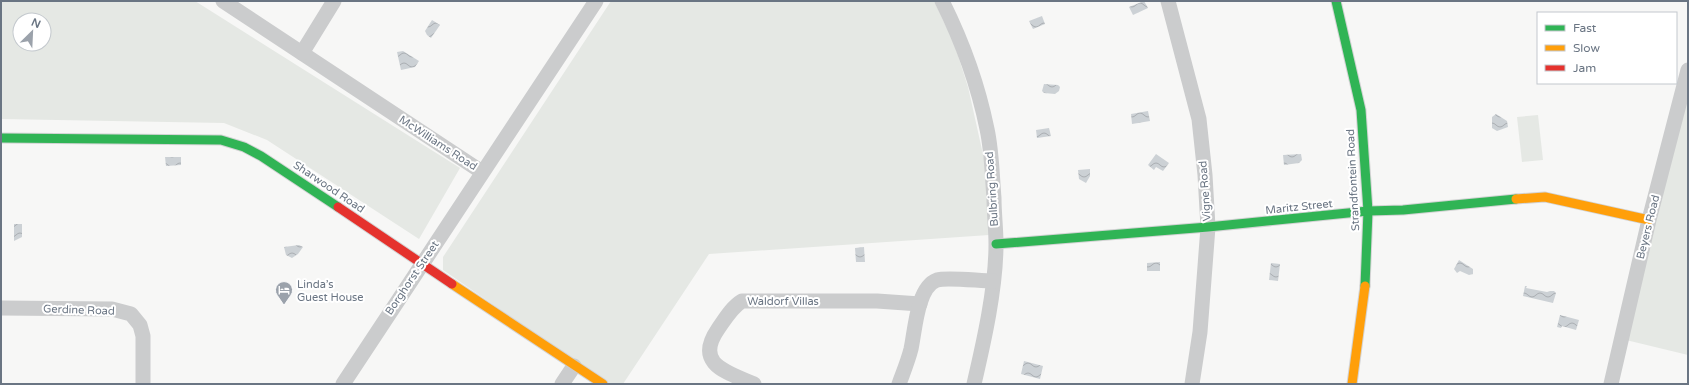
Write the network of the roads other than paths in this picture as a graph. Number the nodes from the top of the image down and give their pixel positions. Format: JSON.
{"nodes":[{"id":1,"x":223,"y":1,"type":"edge"},
{"id":2,"x":334,"y":1,"type":"edge"},
{"id":3,"x":596,"y":1,"type":"edge"},
{"id":4,"x":942,"y":1,"type":"edge"},
{"id":5,"x":1168,"y":1,"type":"edge"},
{"id":6,"x":1336,"y":1,"type":"edge"},
{"id":7,"x":302,"y":53,"type":"junction"},
{"id":8,"x":1688,"y":70,"type":"edge"},
{"id":9,"x":1,"y":138,"type":"edge"},
{"id":10,"x":482,"y":172,"type":"junction"},
{"id":11,"x":1368,"y":212,"type":"junction"},
{"id":12,"x":1649,"y":220,"type":"junction"},
{"id":13,"x":1208,"y":227,"type":"junction"},
{"id":14,"x":996,"y":244,"type":"junction"},
{"id":15,"x":422,"y":264,"type":"junction"},
{"id":16,"x":993,"y":281,"type":"junction"},
{"id":17,"x":920,"y":304,"type":"junction"},
{"id":18,"x":1,"y":308,"type":"edge"},
{"id":19,"x":574,"y":366,"type":"junction"},
{"id":20,"x":143,"y":384,"type":"edge"},
{"id":21,"x":343,"y":384,"type":"edge"},
{"id":22,"x":562,"y":384,"type":"edge"},
{"id":23,"x":603,"y":384,"type":"edge"},
{"id":24,"x":754,"y":384,"type":"edge"},
{"id":25,"x":899,"y":384,"type":"edge"},
{"id":26,"x":974,"y":384,"type":"edge"},
{"id":27,"x":1192,"y":384,"type":"edge"},
{"id":28,"x":1352,"y":384,"type":"edge"},
{"id":29,"x":1611,"y":384,"type":"edge"}],
"edges":[{"from":1,"to":7,"type":"street","name":"McWilliams Road"},
{"from":2,"to":7,"type":"street"},
{"from":3,"to":10,"type":"street","name":"McWilliams Road"},
{"from":4,"to":14,"type":"street","name":"Bulbring Road"},
{"from":5,"to":13,"type":"street","name":"Vigne Road"},
{"from":6,"to":11,"type":"street","name":"Strandfontein Road"},
{"from":7,"to":10,"type":"street","name":"McWilliams Road"},
{"from":8,"to":12,"type":"street","name":"Beyers Road"},
{"from":9,"to":15,"type":"street","name":"Sharwood Road"},
{"from":10,"to":15,"type":"street","name":"Borghorst Street"},
{"from":11,"to":12,"type":"street","name":"Maritz Street"},
{"from":11,"to":13,"type":"street","name":"Maritz Street"},
{"from":11,"to":28,"type":"street","name":"Strandfontein Road"},
{"from":12,"to":29,"type":"street","name":"Beyers Road"},
{"from":13,"to":14,"type":"street","name":"Maritz Street"},
{"from":13,"to":27,"type":"street","name":"Vigne Road"},
{"from":14,"to":16,"type":"street","name":"Bulbring Road"},
{"from":15,"to":19,"type":"street","name":"Sharwood Road"},
{"from":15,"to":21,"type":"street","name":"Borghorst Street"},
{"from":16,"to":17,"type":"street"},
{"from":16,"to":26,"type":"street","name":"Bulbring Road"},
{"from":17,"to":24,"type":"street","name":"Waldorf Villas"},
{"from":17,"to":25,"type":"street"},
{"from":18,"to":20,"type":"street","name":"Gerdine Road"},
{"from":19,"to":22,"type":"street"},
{"from":19,"to":23,"type":"street","name":"Sharwood Road"}]}
